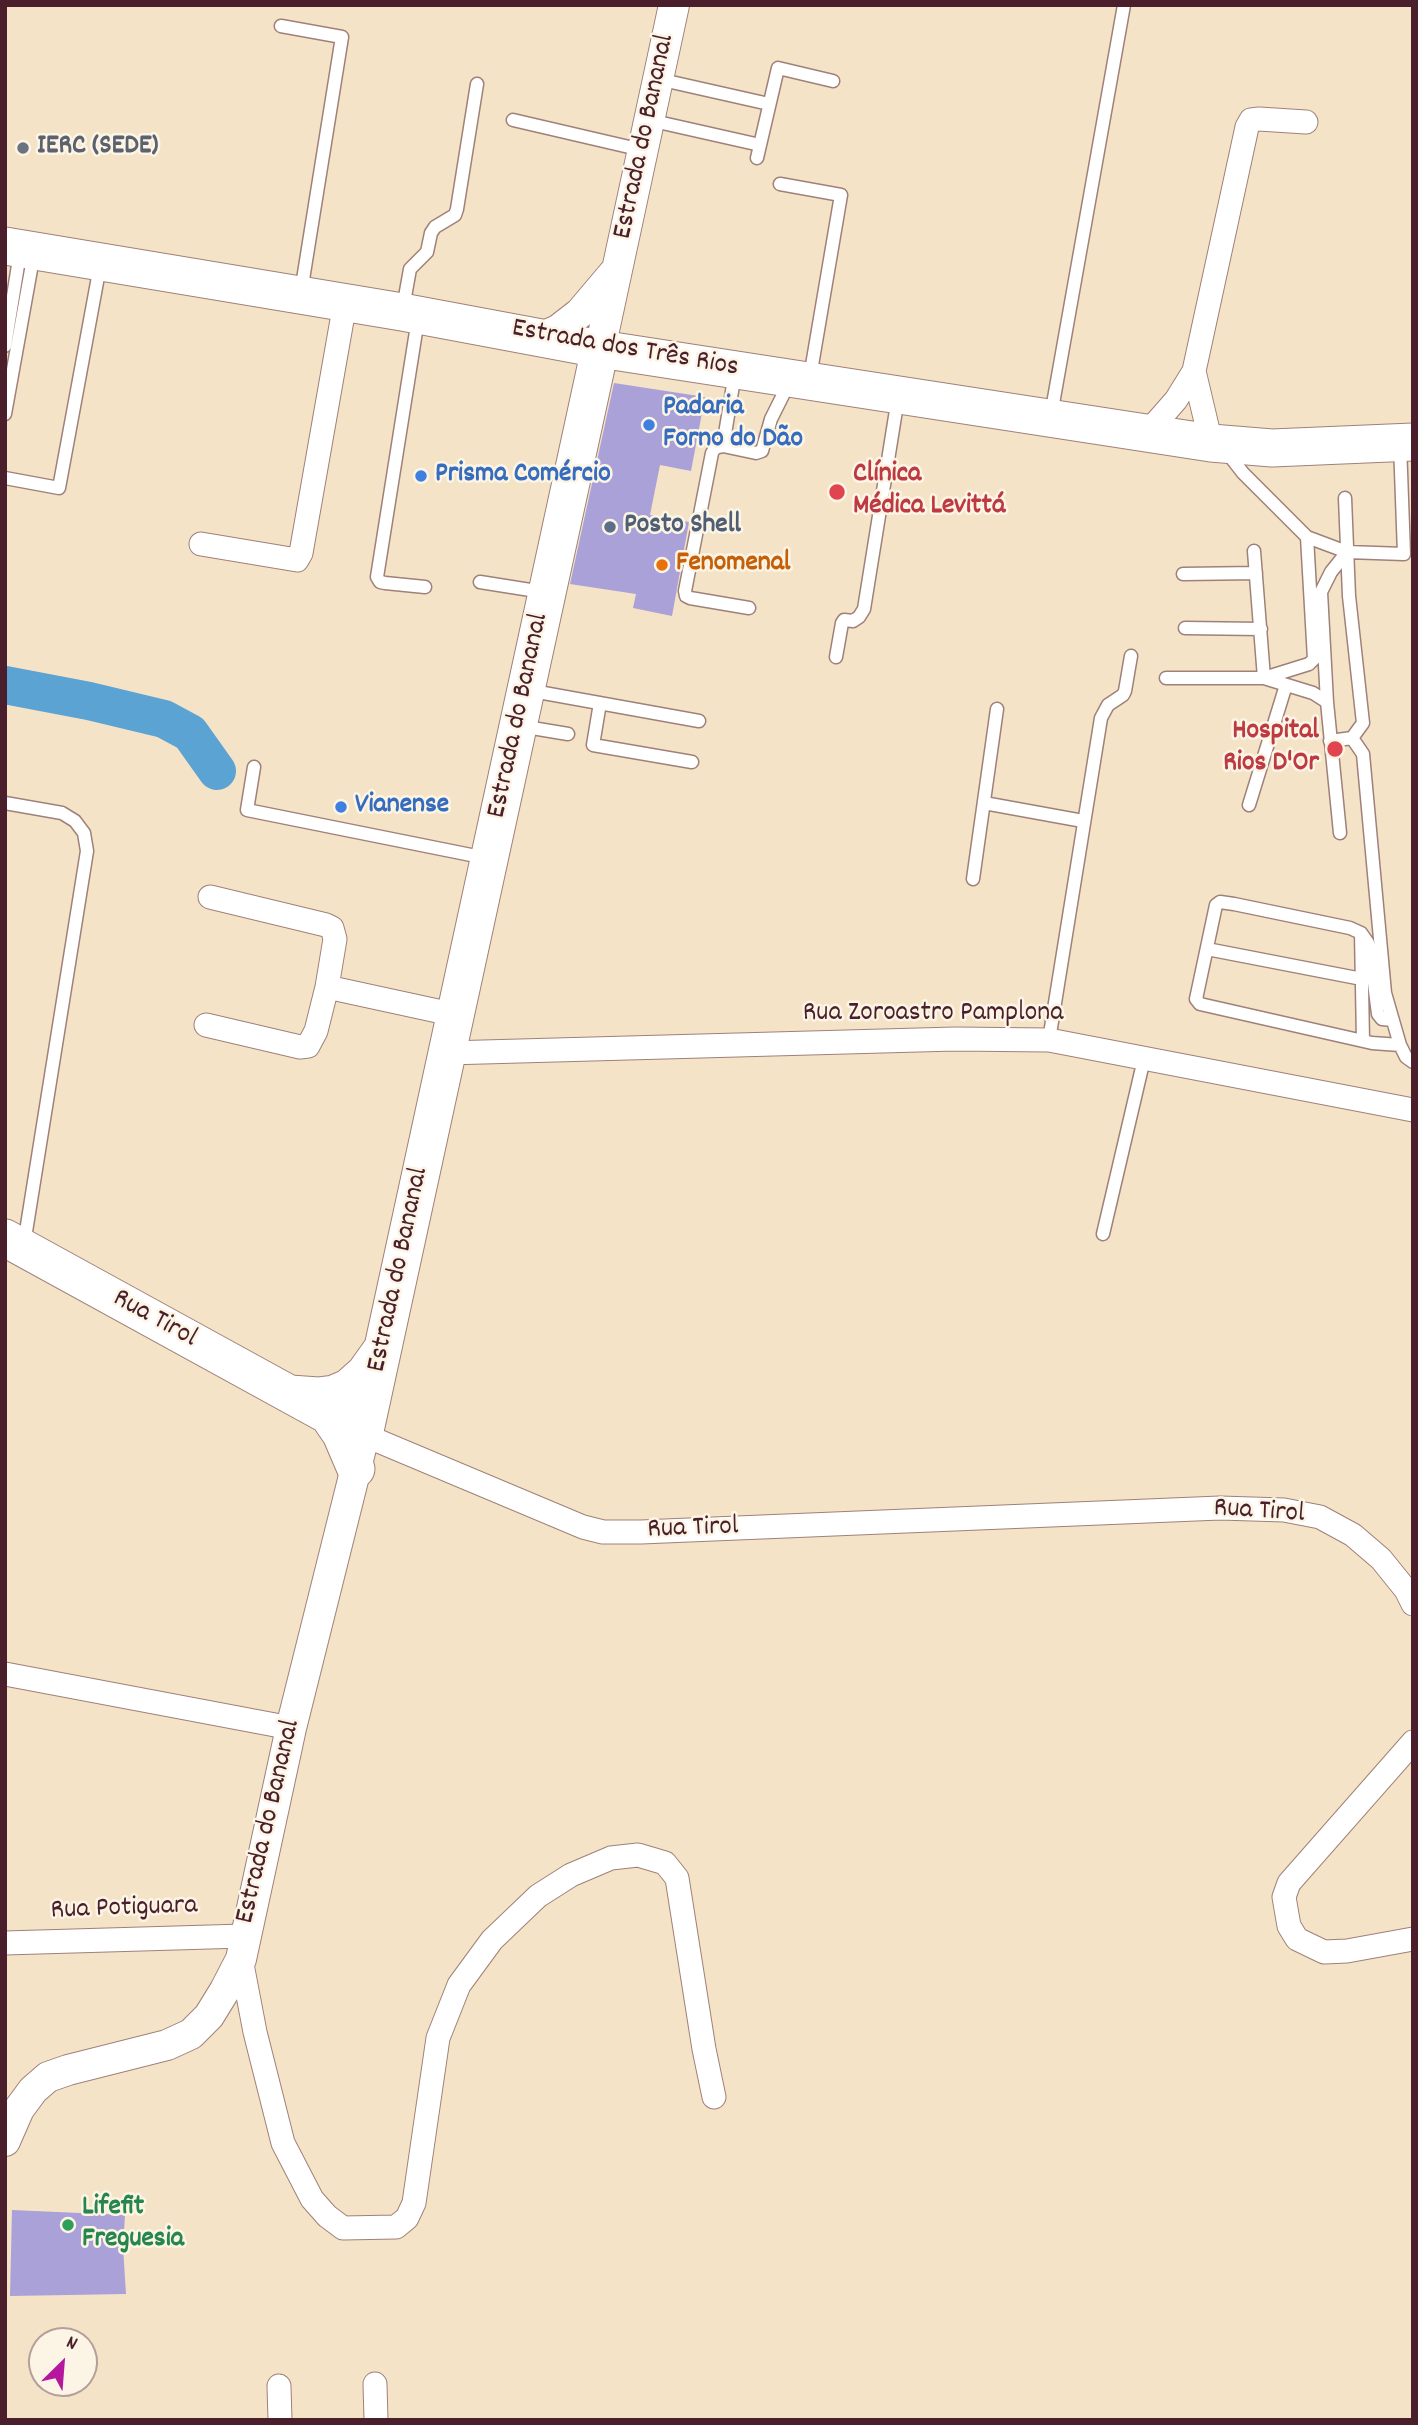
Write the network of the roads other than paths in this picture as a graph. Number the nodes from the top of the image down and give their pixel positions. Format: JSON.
{"nodes":[{"id":1,"x":674,"y":5,"type":"edge"},
{"id":2,"x":1124,"y":5,"type":"edge"},
{"id":3,"x":281,"y":26,"type":"dead end"},
{"id":4,"x":658,"y":79,"type":"junction"},
{"id":5,"x":834,"y":81,"type":"dead end"},
{"id":6,"x":477,"y":84,"type":"dead end"},
{"id":7,"x":769,"y":104,"type":"junction"},
{"id":8,"x":513,"y":120,"type":"dead end"},
{"id":9,"x":649,"y":120,"type":"junction"},
{"id":10,"x":1306,"y":122,"type":"dead end"},
{"id":11,"x":760,"y":145,"type":"junction"},
{"id":12,"x":643,"y":150,"type":"junction"},
{"id":13,"x":757,"y":158,"type":"dead end"},
{"id":14,"x":780,"y":184,"type":"dead end"},
{"id":15,"x":20,"y":249,"type":"edge"},
{"id":16,"x":101,"y":262,"type":"junction"},
{"id":17,"x":617,"y":268,"type":"junction"},
{"id":18,"x":300,"y":296,"type":"junction"},
{"id":19,"x":345,"y":303,"type":"junction"},
{"id":20,"x":410,"y":313,"type":"junction"},
{"id":21,"x":542,"y":337,"type":"junction"},
{"id":22,"x":5,"y":346,"type":"edge"},
{"id":23,"x":600,"y":349,"type":"junction"},
{"id":24,"x":736,"y":369,"type":"junction"},
{"id":25,"x":1194,"y":371,"type":"junction"},
{"id":26,"x":801,"y":379,"type":"junction"},
{"id":27,"x":898,"y":394,"type":"junction"},
{"id":28,"x":5,"y":414,"type":"edge"},
{"id":29,"x":1051,"y":418,"type":"junction"},
{"id":30,"x":1147,"y":433,"type":"junction"},
{"id":31,"x":1406,"y":442,"type":"edge"},
{"id":32,"x":1216,"y":444,"type":"junction"},
{"id":33,"x":723,"y":446,"type":"junction"},
{"id":34,"x":5,"y":478,"type":"edge"},
{"id":35,"x":1345,"y":498,"type":"dead end"},
{"id":36,"x":1307,"y":537,"type":"junction"},
{"id":37,"x":201,"y":544,"type":"dead end"},
{"id":38,"x":1254,"y":551,"type":"dead end"},
{"id":39,"x":1347,"y":552,"type":"junction"},
{"id":40,"x":1408,"y":554,"type":"edge"},
{"id":41,"x":1256,"y":573,"type":"junction"},
{"id":42,"x":1183,"y":574,"type":"dead end"},
{"id":43,"x":480,"y":582,"type":"dead end"},
{"id":44,"x":425,"y":587,"type":"dead end"},
{"id":45,"x":547,"y":593,"type":"junction"},
{"id":46,"x":749,"y":608,"type":"dead end"},
{"id":47,"x":1185,"y":628,"type":"dead end"},
{"id":48,"x":1261,"y":629,"type":"junction"},
{"id":49,"x":1131,"y":656,"type":"dead end"},
{"id":50,"x":836,"y":657,"type":"dead end"},
{"id":51,"x":1166,"y":678,"type":"dead end"},
{"id":52,"x":1264,"y":678,"type":"junction"},
{"id":53,"x":1286,"y":685,"type":"junction"},
{"id":54,"x":526,"y":689,"type":"junction"},
{"id":55,"x":1327,"y":702,"type":"junction"},
{"id":56,"x":600,"y":704,"type":"junction"},
{"id":57,"x":997,"y":709,"type":"dead end"},
{"id":58,"x":699,"y":721,"type":"dead end"},
{"id":59,"x":518,"y":726,"type":"junction"},
{"id":60,"x":568,"y":734,"type":"dead end"},
{"id":61,"x":1352,"y":738,"type":"junction"},
{"id":62,"x":1330,"y":741,"type":"junction"},
{"id":63,"x":692,"y":762,"type":"dead end"},
{"id":64,"x":254,"y":767,"type":"dead end"},
{"id":65,"x":5,"y":803,"type":"edge"},
{"id":66,"x":984,"y":803,"type":"junction"},
{"id":67,"x":1249,"y":805,"type":"dead end"},
{"id":68,"x":1083,"y":821,"type":"junction"},
{"id":69,"x":1340,"y":833,"type":"dead end"},
{"id":70,"x":489,"y":859,"type":"junction"},
{"id":71,"x":973,"y":879,"type":"dead end"},
{"id":72,"x":209,"y":897,"type":"dead end"},
{"id":73,"x":1361,"y":933,"type":"junction"},
{"id":74,"x":1207,"y":949,"type":"junction"},
{"id":75,"x":1362,"y":979,"type":"junction"},
{"id":76,"x":327,"y":987,"type":"junction"},
{"id":77,"x":456,"y":1015,"type":"junction"},
{"id":78,"x":1393,"y":1020,"type":"junction"},
{"id":79,"x":206,"y":1024,"type":"dead end"},
{"id":80,"x":1049,"y":1040,"type":"junction"},
{"id":81,"x":1363,"y":1041,"type":"junction"},
{"id":82,"x":1400,"y":1045,"type":"junction"},
{"id":83,"x":447,"y":1053,"type":"junction"},
{"id":84,"x":1144,"y":1059,"type":"junction"},
{"id":85,"x":1413,"y":1062,"type":"edge"},
{"id":86,"x":1413,"y":1110,"type":"edge"},
{"id":87,"x":1102,"y":1234,"type":"dead end"},
{"id":88,"x":14,"y":1243,"type":"edge"},
{"id":89,"x":384,"y":1345,"type":"junction"},
{"id":90,"x":290,"y":1394,"type":"junction"},
{"id":91,"x":360,"y":1452,"type":"junction"},
{"id":92,"x":1413,"y":1604,"type":"edge"},
{"id":93,"x":5,"y":1674,"type":"edge"},
{"id":94,"x":291,"y":1728,"type":"junction"},
{"id":95,"x":1413,"y":1742,"type":"edge"},
{"id":96,"x":1413,"y":1939,"type":"edge"},
{"id":97,"x":5,"y":1943,"type":"edge"},
{"id":98,"x":243,"y":1947,"type":"junction"},
{"id":99,"x":715,"y":2097,"type":"dead end"},
{"id":100,"x":5,"y":2141,"type":"edge"},
{"id":101,"x":375,"y":2384,"type":"dead end"},
{"id":102,"x":279,"y":2386,"type":"dead end"},
{"id":103,"x":280,"y":2420,"type":"edge"},
{"id":104,"x":376,"y":2420,"type":"edge"}],
"edges":[{"from":1,"to":4,"type":"street","name":"Estrada do Bananal"},
{"from":2,"to":29,"type":"lane"},
{"from":3,"to":18,"type":"lane"},
{"from":4,"to":7,"type":"lane"},
{"from":4,"to":9,"type":"street","name":"Estrada do Bananal"},
{"from":5,"to":7,"type":"lane"},
{"from":6,"to":20,"type":"lane"},
{"from":7,"to":11,"type":"lane"},
{"from":8,"to":12,"type":"lane"},
{"from":9,"to":11,"type":"lane"},
{"from":9,"to":12,"type":"street","name":"Estrada do Bananal"},
{"from":10,"to":25,"type":"street"},
{"from":11,"to":13,"type":"lane"},
{"from":12,"to":17,"type":"street","name":"Estrada do Bananal"},
{"from":14,"to":26,"type":"lane"},
{"from":15,"to":16,"type":"main road","name":"Estrada dos Três Rios"},
{"from":15,"to":22,"type":"lane"},
{"from":15,"to":28,"type":"lane"},
{"from":16,"to":18,"type":"main road","name":"Estrada dos Três Rios"},
{"from":16,"to":34,"type":"lane"},
{"from":17,"to":21,"type":"street","name":"Estrada do Bananal"},
{"from":17,"to":23,"type":"street","name":"Estrada do Bananal"},
{"from":18,"to":19,"type":"main road","name":"Estrada dos Três Rios"},
{"from":19,"to":20,"type":"main road","name":"Estrada dos Três Rios"},
{"from":19,"to":37,"type":"street"},
{"from":20,"to":21,"type":"main road","name":"Estrada dos Três Rios"},
{"from":20,"to":44,"type":"lane"},
{"from":21,"to":23,"type":"main road","name":"Estrada dos Três Rios"},
{"from":23,"to":24,"type":"main road","name":"Estrada dos Três Rios"},
{"from":23,"to":45,"type":"main road","name":"Estrada do Bananal"},
{"from":24,"to":26,"type":"main road","name":"Estrada dos Três Rios"},
{"from":24,"to":33,"type":"lane"},
{"from":25,"to":30,"type":"street"},
{"from":25,"to":32,"type":"street"},
{"from":26,"to":27,"type":"main road","name":"Estrada dos Três Rios"},
{"from":26,"to":33,"type":"lane"},
{"from":27,"to":29,"type":"main road","name":"Estrada dos Três Rios"},
{"from":27,"to":50,"type":"lane"},
{"from":29,"to":30,"type":"main road","name":"Estrada dos Três Rios"},
{"from":30,"to":32,"type":"main road","name":"Estrada dos Três Rios"},
{"from":31,"to":32,"type":"main road","name":"Estrada dos Três Rios"},
{"from":31,"to":40,"type":"lane"},
{"from":32,"to":36,"type":"lane"},
{"from":33,"to":46,"type":"lane"},
{"from":35,"to":39,"type":"lane"},
{"from":36,"to":39,"type":"lane"},
{"from":36,"to":52,"type":"lane"},
{"from":38,"to":41,"type":"lane"},
{"from":39,"to":40,"type":"lane"},
{"from":39,"to":55,"type":"lane"},
{"from":39,"to":61,"type":"lane"},
{"from":41,"to":42,"type":"lane"},
{"from":41,"to":48,"type":"lane"},
{"from":43,"to":45,"type":"lane"},
{"from":45,"to":54,"type":"main road","name":"Estrada do Bananal"},
{"from":47,"to":48,"type":"lane"},
{"from":48,"to":52,"type":"lane"},
{"from":49,"to":68,"type":"lane"},
{"from":51,"to":52,"type":"lane"},
{"from":52,"to":53,"type":"lane"},
{"from":53,"to":55,"type":"lane"},
{"from":53,"to":67,"type":"lane"},
{"from":54,"to":56,"type":"lane"},
{"from":54,"to":59,"type":"main road","name":"Estrada do Bananal"},
{"from":55,"to":62,"type":"lane"},
{"from":56,"to":58,"type":"lane"},
{"from":56,"to":63,"type":"lane"},
{"from":57,"to":66,"type":"lane"},
{"from":59,"to":60,"type":"lane"},
{"from":59,"to":70,"type":"main road","name":"Estrada do Bananal"},
{"from":61,"to":62,"type":"lane"},
{"from":61,"to":78,"type":"lane"},
{"from":62,"to":69,"type":"lane"},
{"from":64,"to":70,"type":"lane"},
{"from":65,"to":88,"type":"lane"},
{"from":66,"to":68,"type":"lane"},
{"from":66,"to":71,"type":"lane"},
{"from":68,"to":80,"type":"lane"},
{"from":70,"to":77,"type":"main road","name":"Estrada do Bananal"},
{"from":72,"to":76,"type":"street"},
{"from":73,"to":74,"type":"lane"},
{"from":73,"to":75,"type":"lane"},
{"from":73,"to":78,"type":"lane"},
{"from":74,"to":75,"type":"lane"},
{"from":74,"to":81,"type":"lane"},
{"from":75,"to":81,"type":"lane"},
{"from":76,"to":77,"type":"street"},
{"from":76,"to":79,"type":"street"},
{"from":77,"to":83,"type":"main road","name":"Estrada do Bananal"},
{"from":78,"to":82,"type":"lane"},
{"from":80,"to":83,"type":"street","name":"Rua Zoroastro Pamplona"},
{"from":80,"to":84,"type":"street","name":"Rua Zoroastro Pamplona"},
{"from":81,"to":82,"type":"lane"},
{"from":82,"to":85,"type":"lane"},
{"from":83,"to":89,"type":"main road","name":"Estrada do Bananal"},
{"from":84,"to":86,"type":"street","name":"Rua Zoroastro Pamplona"},
{"from":84,"to":87,"type":"lane"},
{"from":88,"to":90,"type":"main road","name":"Rua Tirol"},
{"from":89,"to":90,"type":"main road"},
{"from":89,"to":91,"type":"main road","name":"Estrada do Bananal"},
{"from":90,"to":91,"type":"main road","name":"Rua Tirol"},
{"from":91,"to":92,"type":"street","name":"Rua Tirol"},
{"from":91,"to":94,"type":"street","name":"Estrada do Bananal"},
{"from":93,"to":94,"type":"street"},
{"from":94,"to":98,"type":"street","name":"Estrada do Bananal"},
{"from":95,"to":96,"type":"street"},
{"from":97,"to":98,"type":"street","name":"Rua Potiguara"},
{"from":98,"to":99,"type":"street"},
{"from":98,"to":100,"type":"street","name":"Estrada do Bananal"},
{"from":101,"to":104,"type":"street"},
{"from":102,"to":103,"type":"street"}]}
